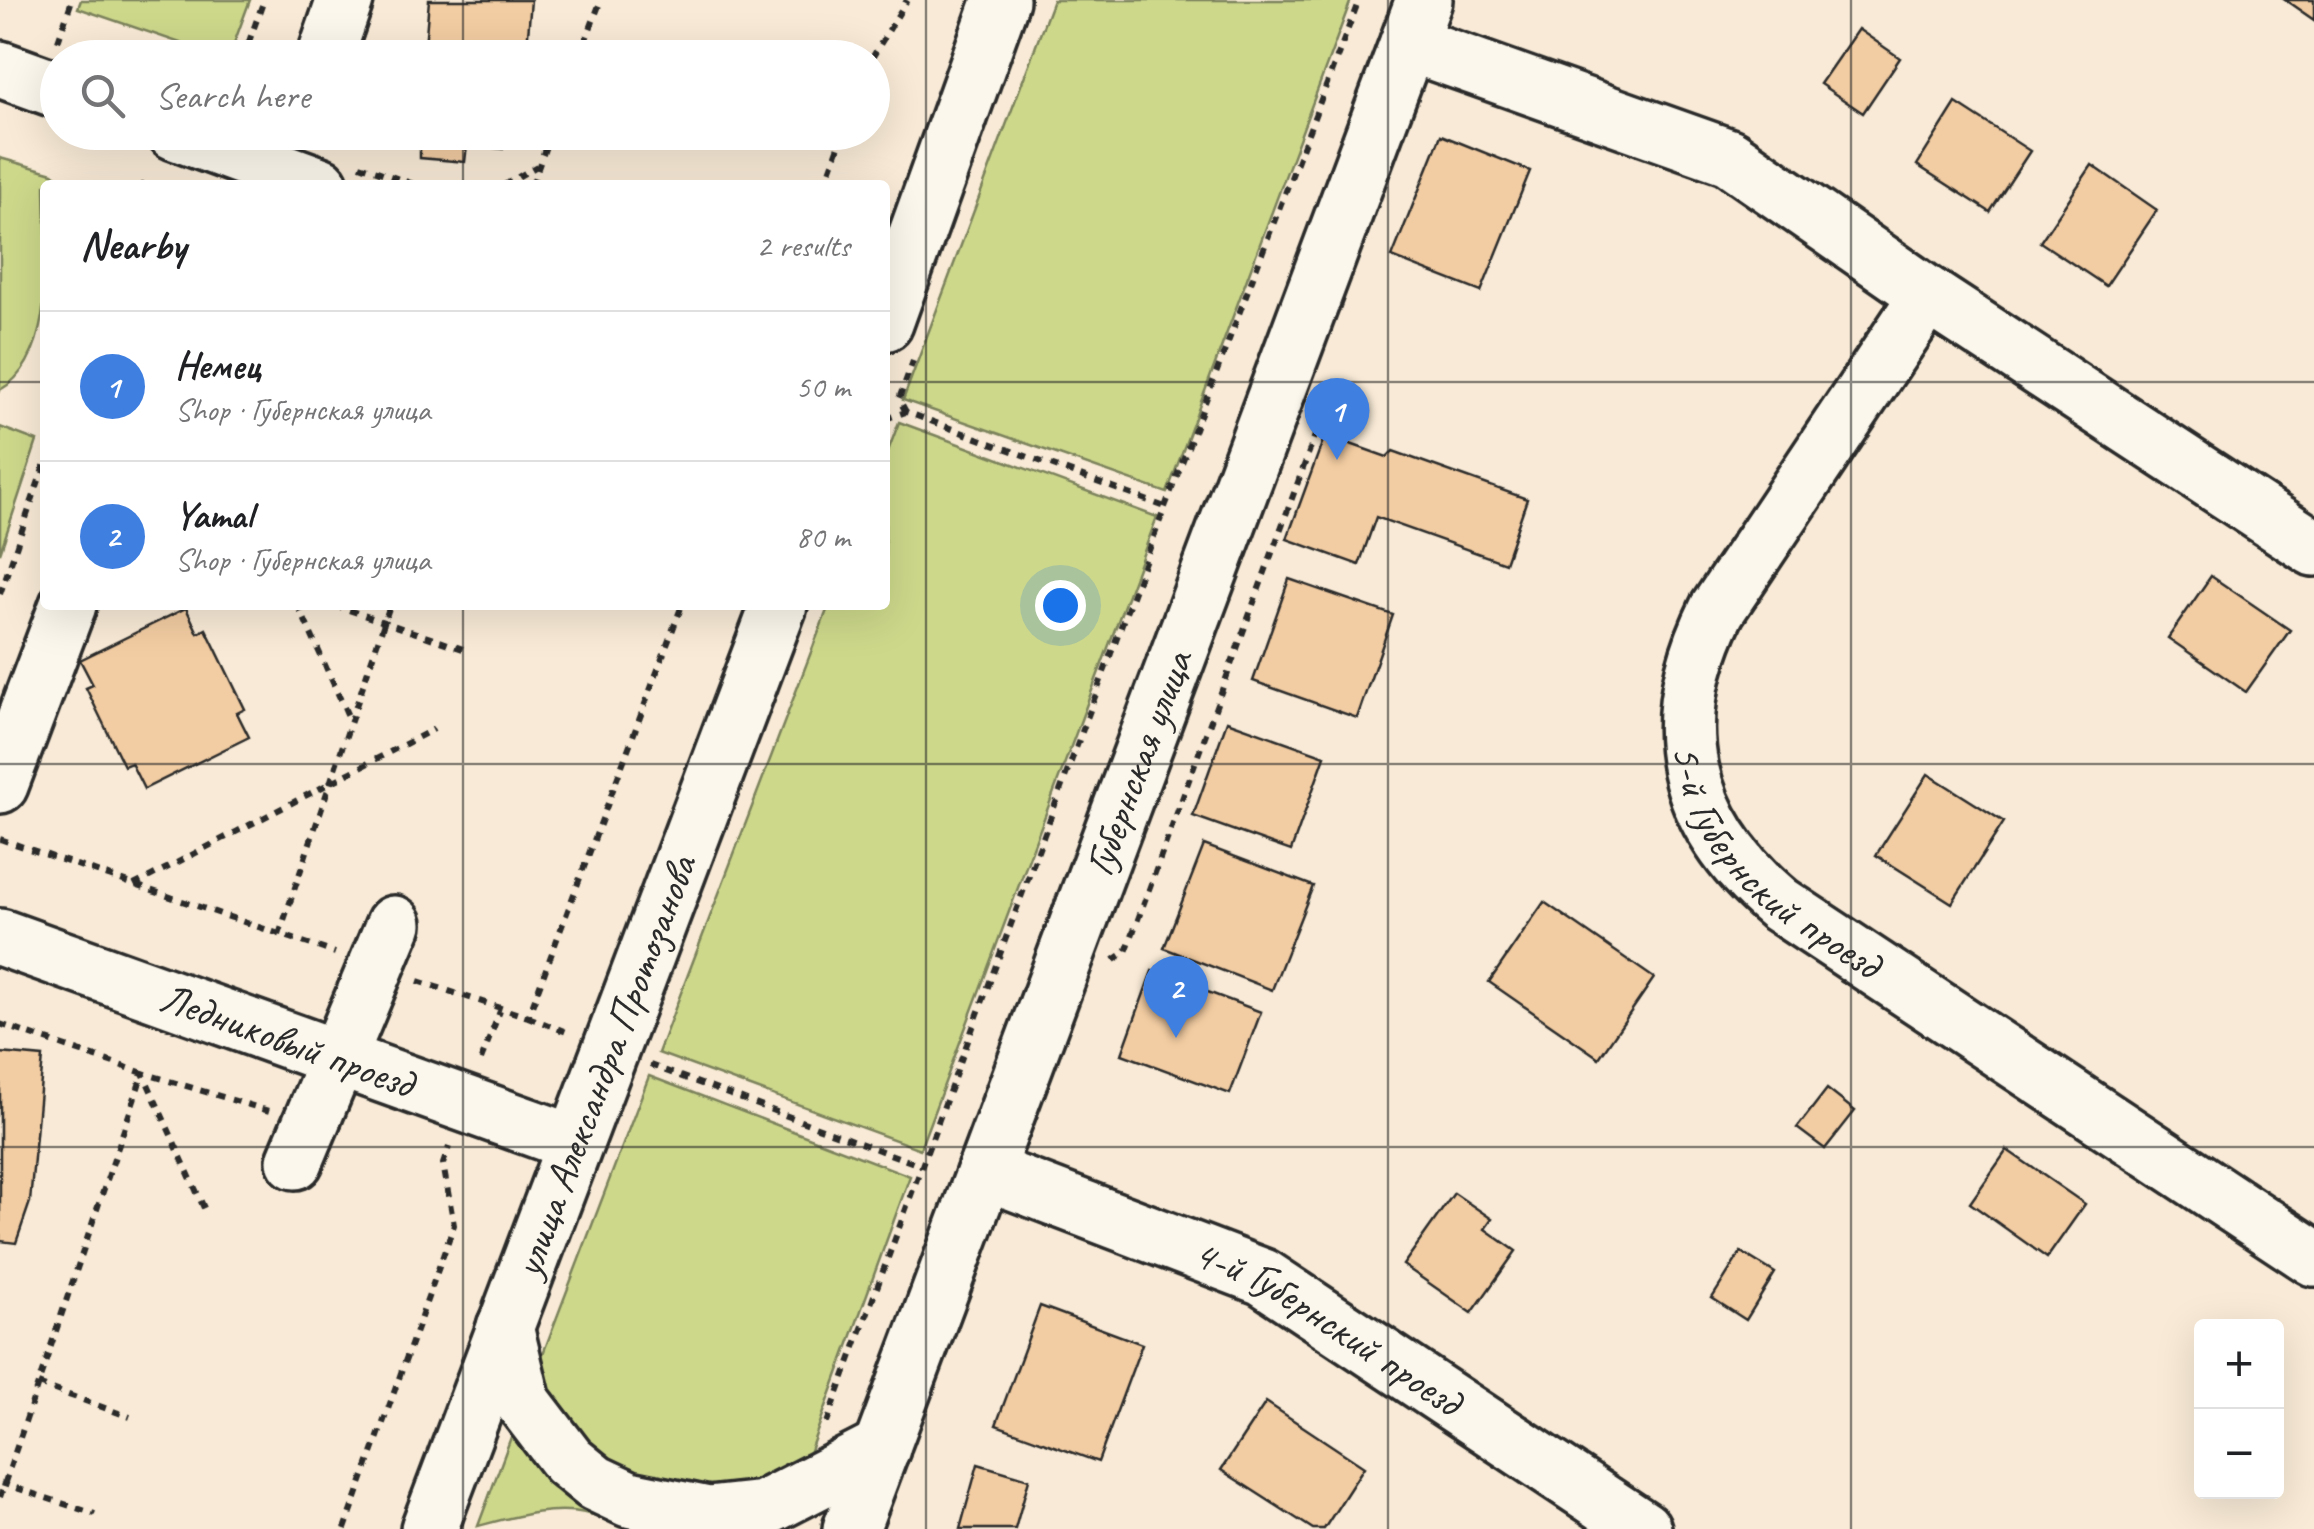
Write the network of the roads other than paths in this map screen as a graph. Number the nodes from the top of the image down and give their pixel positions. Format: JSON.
{"nodes":[{"id":1,"x":345,"y":0,"type":"edge"},
{"id":2,"x":1001,"y":0,"type":"edge"},
{"id":3,"x":1416,"y":21,"type":"edge"},
{"id":4,"x":332,"y":40,"type":"edge"},
{"id":5,"x":0,"y":69,"type":"edge"},
{"id":6,"x":40,"y":83,"type":"edge"},
{"id":7,"x":249,"y":150,"type":"edge"},
{"id":8,"x":302,"y":163,"type":"edge"},
{"id":9,"x":1928,"y":295,"type":"junction"},
{"id":10,"x":890,"y":309,"type":"edge"},
{"id":11,"x":2314,"y":548,"type":"edge"},
{"id":12,"x":66,"y":610,"type":"edge"},
{"id":13,"x":777,"y":610,"type":"edge"},
{"id":14,"x":0,"y":785,"type":"edge"},
{"id":15,"x":0,"y":937,"type":"edge"},
{"id":16,"x":386,"y":946,"type":"road end"},
{"id":17,"x":341,"y":1056,"type":"junction"},
{"id":18,"x":302,"y":1142,"type":"road end"},
{"id":19,"x":574,"y":1143,"type":"junction"},
{"id":20,"x":986,"y":1170,"type":"junction"},
{"id":21,"x":2314,"y":1258,"type":"edge"},
{"id":22,"x":505,"y":1327,"type":"junction"},
{"id":23,"x":882,"y":1448,"type":"junction"},
{"id":24,"x":430,"y":1529,"type":"edge"},
{"id":25,"x":851,"y":1529,"type":"edge"},
{"id":26,"x":1643,"y":1529,"type":"edge"}],
"edges":[{"from":1,"to":4,"type":"street"},
{"from":2,"to":10,"type":"street"},
{"from":3,"to":9,"type":"street"},
{"from":3,"to":20,"type":"street","name":"Губернская улица"},
{"from":5,"to":6,"type":"street"},
{"from":7,"to":8,"type":"street"},
{"from":9,"to":11,"type":"street"},
{"from":9,"to":21,"type":"street","name":"5-й Губернский проезд"},
{"from":12,"to":14,"type":"street"},
{"from":13,"to":19,"type":"street","name":"улица Александра Протозанова"},
{"from":15,"to":17,"type":"street","name":"Ледниковый проезд"},
{"from":16,"to":17,"type":"street"},
{"from":17,"to":18,"type":"street"},
{"from":17,"to":19,"type":"street","name":"Ледниковый проезд"},
{"from":19,"to":22,"type":"street","name":"улица Александра Протозанова"},
{"from":20,"to":23,"type":"street","name":"Губернская улица"},
{"from":20,"to":26,"type":"street","name":"4-й Губернский проезд"},
{"from":22,"to":23,"type":"street"},
{"from":22,"to":24,"type":"street","name":"улица Александра Протозанова"},
{"from":23,"to":25,"type":"street","name":"Губернская улица"}]}
